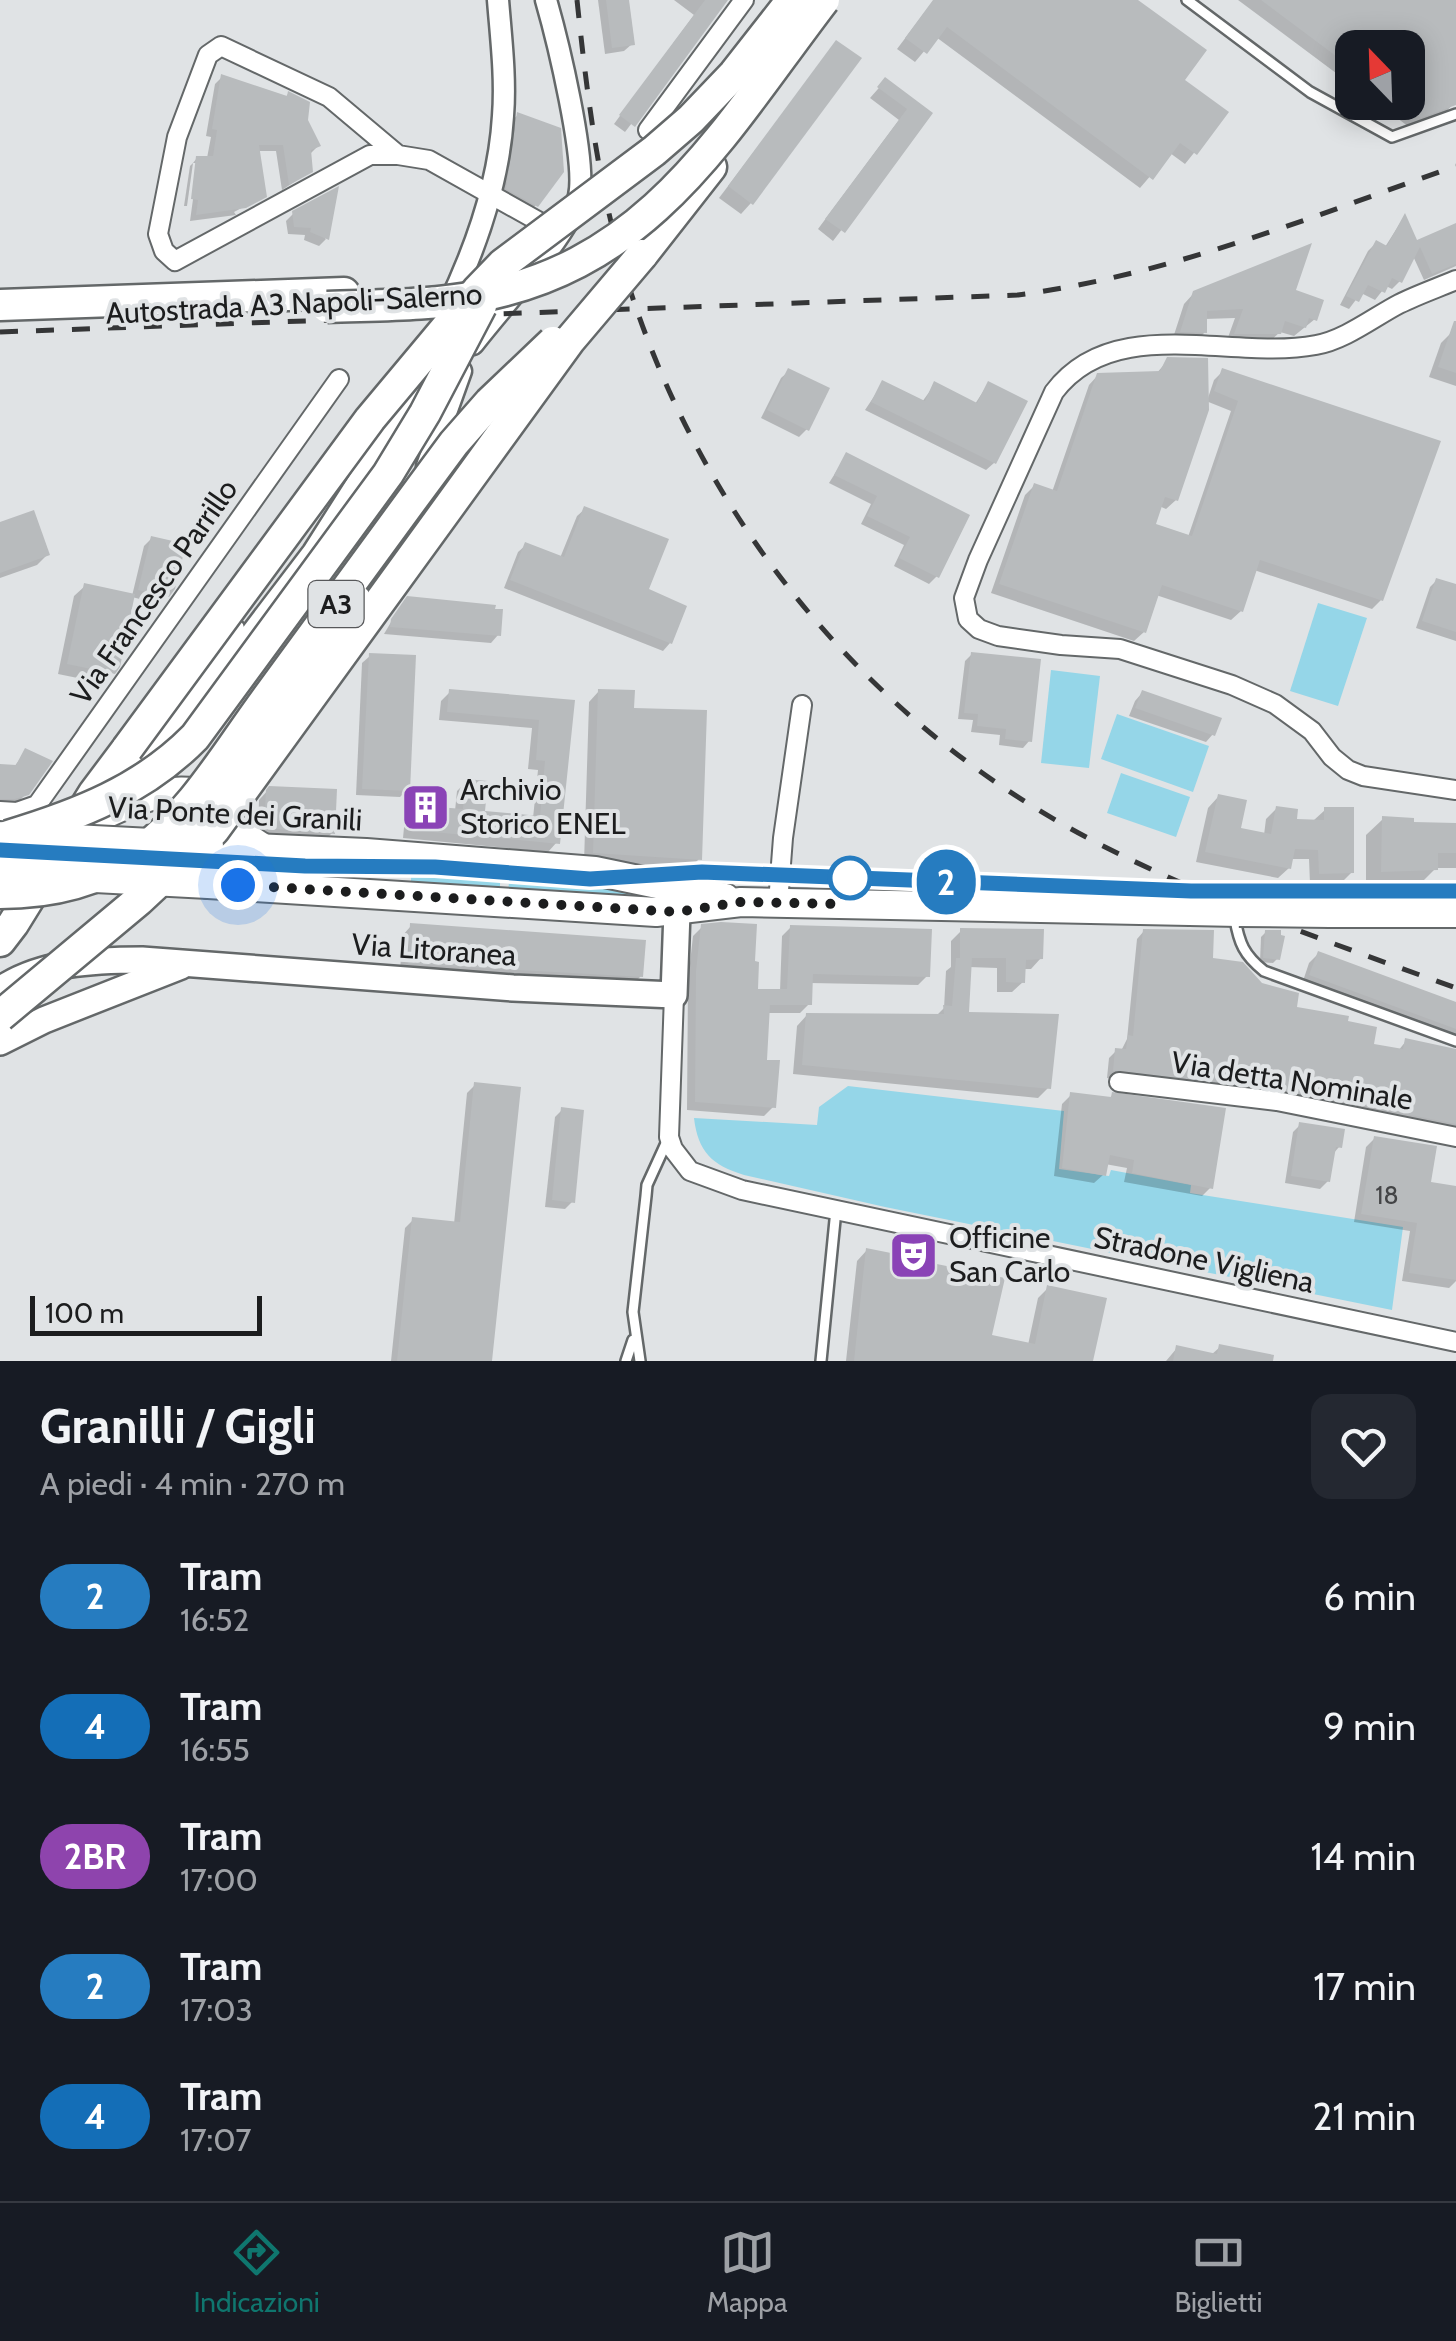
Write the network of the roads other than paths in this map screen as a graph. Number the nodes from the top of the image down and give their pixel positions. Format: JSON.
{"nodes":[{"id":1,"x":498,"y":0,"type":"edge"},
{"id":2,"x":546,"y":0,"type":"edge"},
{"id":3,"x":744,"y":0,"type":"edge"},
{"id":4,"x":792,"y":0,"type":"edge"},
{"id":5,"x":811,"y":0,"type":"edge"},
{"id":6,"x":824,"y":0,"type":"edge"},
{"id":7,"x":840,"y":0,"type":"edge"},
{"id":8,"x":1187,"y":0,"type":"edge"},
{"id":9,"x":1456,"y":114,"type":"edge"},
{"id":10,"x":648,"y":130,"type":"dead end"},
{"id":11,"x":398,"y":155,"type":"junction"},
{"id":12,"x":491,"y":193,"type":"junction"},
{"id":13,"x":550,"y":234,"type":"junction"},
{"id":14,"x":642,"y":255,"type":"junction"},
{"id":15,"x":1456,"y":280,"type":"edge"},
{"id":16,"x":336,"y":300,"type":"junction"},
{"id":17,"x":0,"y":305,"type":"edge"},
{"id":18,"x":0,"y":319,"type":"edge"},
{"id":19,"x":474,"y":342,"type":"junction"},
{"id":20,"x":339,"y":379,"type":"dead end"},
{"id":21,"x":413,"y":380,"type":"junction"},
{"id":22,"x":802,"y":706,"type":"dead end"},
{"id":23,"x":128,"y":788,"type":"junction"},
{"id":24,"x":1456,"y":790,"type":"edge"},
{"id":25,"x":94,"y":793,"type":"junction"},
{"id":26,"x":224,"y":808,"type":"junction"},
{"id":27,"x":3,"y":828,"type":"edge"},
{"id":28,"x":70,"y":833,"type":"junction"},
{"id":29,"x":204,"y":834,"type":"junction"},
{"id":30,"x":263,"y":848,"type":"junction"},
{"id":31,"x":180,"y":863,"type":"junction"},
{"id":32,"x":0,"y":873,"type":"edge"},
{"id":33,"x":636,"y":877,"type":"junction"},
{"id":34,"x":0,"y":896,"type":"edge"},
{"id":35,"x":739,"y":901,"type":"junction"},
{"id":36,"x":778,"y":903,"type":"junction"},
{"id":37,"x":677,"y":912,"type":"junction"},
{"id":38,"x":1236,"y":912,"type":"junction"},
{"id":39,"x":1456,"y":913,"type":"edge"},
{"id":40,"x":0,"y":940,"type":"edge"},
{"id":41,"x":190,"y":962,"type":"junction"},
{"id":42,"x":0,"y":990,"type":"edge"},
{"id":43,"x":674,"y":996,"type":"junction"},
{"id":44,"x":0,"y":1016,"type":"edge"},
{"id":45,"x":1456,"y":1041,"type":"edge"},
{"id":46,"x":0,"y":1042,"type":"edge"},
{"id":47,"x":1119,"y":1082,"type":"dead end"},
{"id":48,"x":669,"y":1136,"type":"junction"},
{"id":49,"x":1456,"y":1137,"type":"edge"},
{"id":50,"x":836,"y":1210,"type":"junction"},
{"id":51,"x":634,"y":1337,"type":"junction"},
{"id":52,"x":1456,"y":1342,"type":"edge"},
{"id":53,"x":626,"y":1361,"type":"edge"},
{"id":54,"x":640,"y":1361,"type":"edge"},
{"id":55,"x":821,"y":1361,"type":"edge"}],
"edges":[{"from":1,"to":12,"type":"street"},
{"from":2,"to":13,"type":"street"},
{"from":3,"to":10,"type":"street"},
{"from":4,"to":13,"type":"highway","number":"A3","bridge":true},
{"from":5,"to":16,"type":"highway","name":"Autostrada A3 Napoli-Salerno","bridge":true},
{"from":6,"to":16,"type":"highway","name":"Autostrada A3 Napoli-Salerno","bridge":true},
{"from":7,"to":14,"type":"highway","number":"A3"},
{"from":8,"to":9,"type":"lane"},
{"from":11,"to":11,"type":"street"},
{"from":11,"to":12,"type":"street"},
{"from":12,"to":13,"type":"street"},
{"from":12,"to":21,"type":"street"},
{"from":13,"to":19,"type":"street"},
{"from":13,"to":23,"type":"highway","number":"A3","bridge":true},
{"from":13,"to":25,"type":"highway","number":"A3","bridge":true},
{"from":14,"to":31,"type":"highway","number":"A3","bridge":true},
{"from":14,"to":34,"type":"highway","number":"A3","bridge":true},
{"from":15,"to":24,"type":"street"},
{"from":16,"to":17,"type":"highway","name":"Autostrada A3 Napoli-Salerno"},
{"from":16,"to":18,"type":"highway","name":"Autostrada A3 Napoli-Salerno"},
{"from":19,"to":26,"type":"street"},
{"from":19,"to":29,"type":"street","bridge":true},
{"from":20,"to":27,"type":"street","name":"Via Francesco Parrillo"},
{"from":21,"to":23,"type":"street","bridge":true},
{"from":21,"to":25,"type":"street"},
{"from":22,"to":36,"type":"street"},
{"from":23,"to":27,"type":"highway","number":"A3","bridge":true},
{"from":25,"to":28,"type":"highway","number":"A3"},
{"from":26,"to":28,"type":"main road"},
{"from":26,"to":30,"type":"main road"},
{"from":27,"to":29,"type":"main road","name":"Via Ponte dei Granili","bridge":true},
{"from":28,"to":40,"type":"highway","number":"A3"},
{"from":29,"to":30,"type":"main road","name":"Via Ponte dei Granili"},
{"from":29,"to":31,"type":"street","bridge":true},
{"from":29,"to":34,"type":"street","bridge":true},
{"from":30,"to":33,"type":"main road","name":"Via Ponte dei Granili"},
{"from":31,"to":44,"type":"highway","number":"A3","bridge":true},
{"from":32,"to":37,"type":"main road","bridge":true},
{"from":33,"to":35,"type":"main road","name":"Via Ponte dei Granili"},
{"from":33,"to":37,"type":"main road"},
{"from":35,"to":36,"type":"main road"},
{"from":35,"to":37,"type":"main road"},
{"from":36,"to":38,"type":"main road"},
{"from":37,"to":43,"type":"main road"},
{"from":38,"to":39,"type":"main road","bridge":true},
{"from":38,"to":45,"type":"lane"},
{"from":41,"to":42,"type":"main road","name":"Via Litoranea"},
{"from":41,"to":43,"type":"main road","name":"Via Litoranea"},
{"from":41,"to":46,"type":"main road"},
{"from":43,"to":48,"type":"street"},
{"from":47,"to":49,"type":"street","name":"Via detta Nominale"},
{"from":48,"to":50,"type":"street","name":"Stradone Vigliena"},
{"from":48,"to":51,"type":"lane"},
{"from":50,"to":52,"type":"street","name":"Stradone Vigliena"},
{"from":50,"to":55,"type":"lane"},
{"from":51,"to":53,"type":"lane"},
{"from":51,"to":54,"type":"lane"}]}
